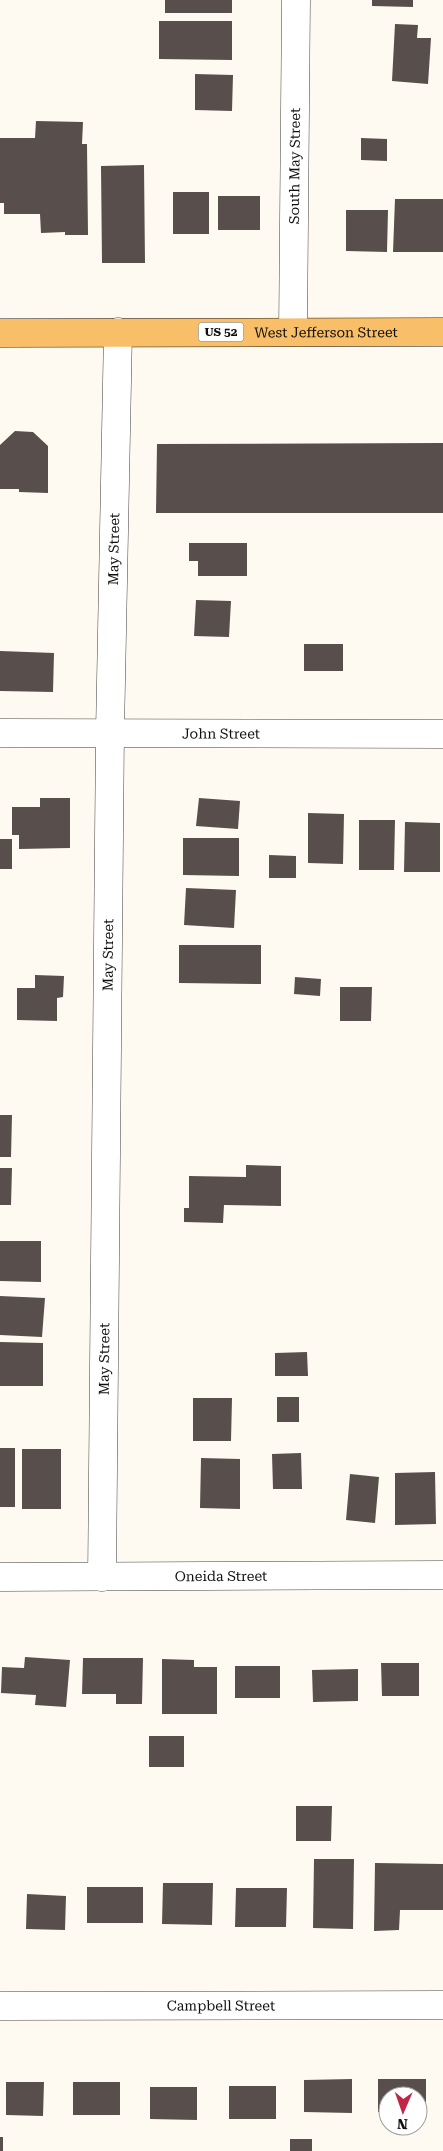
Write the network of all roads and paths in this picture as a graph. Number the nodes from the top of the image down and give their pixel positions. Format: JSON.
{"nodes":[{"id":1,"x":296,"y":0,"type":"edge"},
{"id":2,"x":0,"y":332,"type":"edge"},
{"id":3,"x":118,"y":332,"type":"junction"},
{"id":4,"x":293,"y":332,"type":"junction"},
{"id":5,"x":443,"y":332,"type":"edge"},
{"id":6,"x":110,"y":732,"type":"junction"},
{"id":7,"x":0,"y":733,"type":"edge"},
{"id":8,"x":443,"y":734,"type":"edge"},
{"id":9,"x":443,"y":1574,"type":"edge"},
{"id":10,"x":102,"y":1576,"type":"junction"},
{"id":11,"x":0,"y":1577,"type":"edge"},
{"id":12,"x":443,"y":2005,"type":"edge"},
{"id":13,"x":0,"y":2006,"type":"edge"}],
"edges":[{"from":1,"to":4,"type":"street","name":"South May Street"},
{"from":2,"to":3,"type":"main road","name":"West Jefferson Street","number":"US 52"},
{"from":3,"to":4,"type":"main road","name":"West Jefferson Street","number":"US 52"},
{"from":3,"to":6,"type":"street","name":"May Street"},
{"from":4,"to":5,"type":"main road","name":"West Jefferson Street","number":"US 52"},
{"from":6,"to":7,"type":"street","name":"John Street"},
{"from":6,"to":8,"type":"street","name":"John Street"},
{"from":6,"to":10,"type":"street","name":"May Street"},
{"from":9,"to":10,"type":"street","name":"Oneida Street"},
{"from":10,"to":11,"type":"street","name":"Oneida Street"},
{"from":12,"to":13,"type":"street","name":"Campbell Street"}]}
